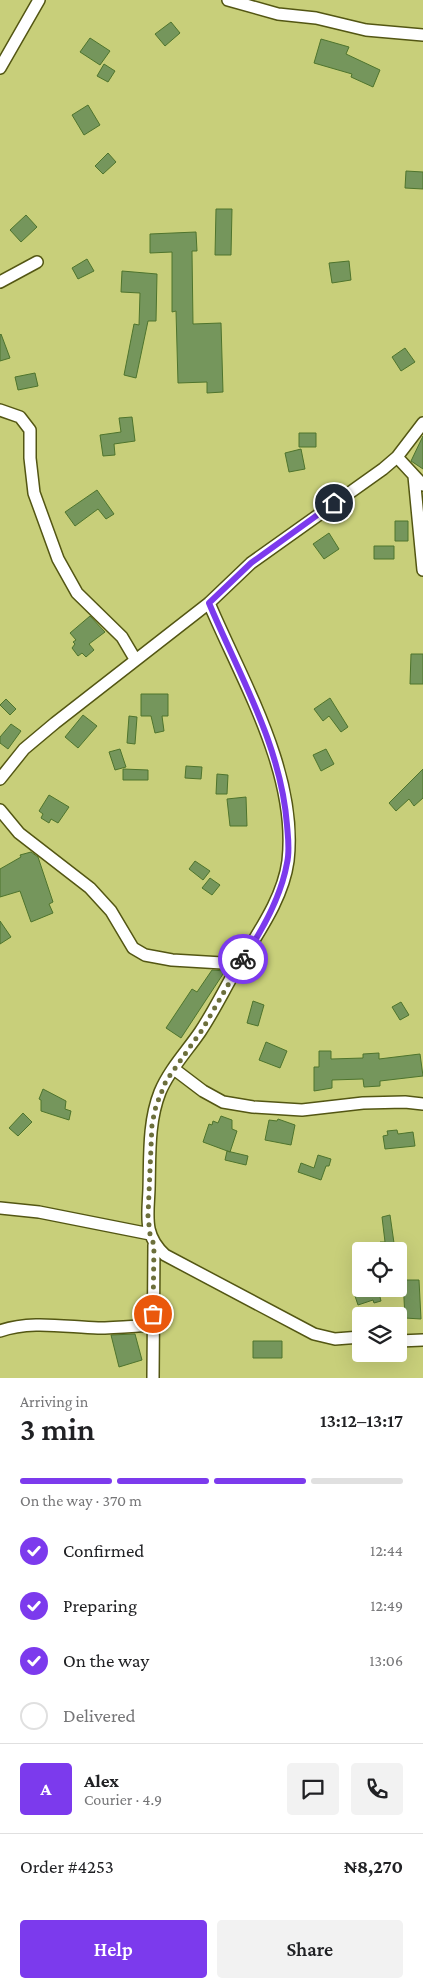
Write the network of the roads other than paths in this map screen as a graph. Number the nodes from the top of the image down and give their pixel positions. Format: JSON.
{"nodes":[{"id":1,"x":39,"y":0,"type":"edge"},
{"id":2,"x":228,"y":0,"type":"edge"},
{"id":3,"x":423,"y":35,"type":"edge"},
{"id":4,"x":0,"y":68,"type":"edge"},
{"id":5,"x":37,"y":262,"type":"dead end"},
{"id":6,"x":0,"y":282,"type":"edge"},
{"id":7,"x":0,"y":410,"type":"edge"},
{"id":8,"x":423,"y":422,"type":"edge"},
{"id":9,"x":397,"y":457,"type":"junction"},
{"id":10,"x":414,"y":476,"type":"junction"},
{"id":11,"x":423,"y":485,"type":"edge"},
{"id":12,"x":423,"y":570,"type":"edge"},
{"id":13,"x":209,"y":603,"type":"junction"},
{"id":14,"x":135,"y":659,"type":"junction"},
{"id":15,"x":0,"y":779,"type":"edge"},
{"id":16,"x":0,"y":810,"type":"edge"},
{"id":17,"x":239,"y":964,"type":"junction"},
{"id":18,"x":174,"y":1069,"type":"junction"},
{"id":19,"x":423,"y":1104,"type":"edge"},
{"id":20,"x":0,"y":1208,"type":"edge"},
{"id":21,"x":152,"y":1240,"type":"junction"},
{"id":22,"x":153,"y":1326,"type":"junction"},
{"id":23,"x":0,"y":1331,"type":"edge"},
{"id":24,"x":352,"y":1338,"type":"edge"},
{"id":25,"x":423,"y":1340,"type":"edge"},
{"id":26,"x":407,"y":1341,"type":"edge"},
{"id":27,"x":153,"y":1378,"type":"edge"}],
"edges":[{"from":1,"to":4,"type":"street"},
{"from":2,"to":3,"type":"street"},
{"from":5,"to":6,"type":"street"},
{"from":7,"to":14,"type":"street"},
{"from":8,"to":9,"type":"street"},
{"from":9,"to":10,"type":"street"},
{"from":9,"to":13,"type":"street"},
{"from":10,"to":11,"type":"street"},
{"from":10,"to":12,"type":"street"},
{"from":13,"to":14,"type":"street"},
{"from":13,"to":17,"type":"street"},
{"from":14,"to":15,"type":"street"},
{"from":16,"to":17,"type":"street"},
{"from":17,"to":18,"type":"street"},
{"from":18,"to":19,"type":"street"},
{"from":18,"to":21,"type":"street"},
{"from":20,"to":21,"type":"street"},
{"from":21,"to":22,"type":"street"},
{"from":21,"to":24,"type":"street"},
{"from":22,"to":23,"type":"street"},
{"from":22,"to":27,"type":"street"},
{"from":25,"to":26,"type":"street"}]}
